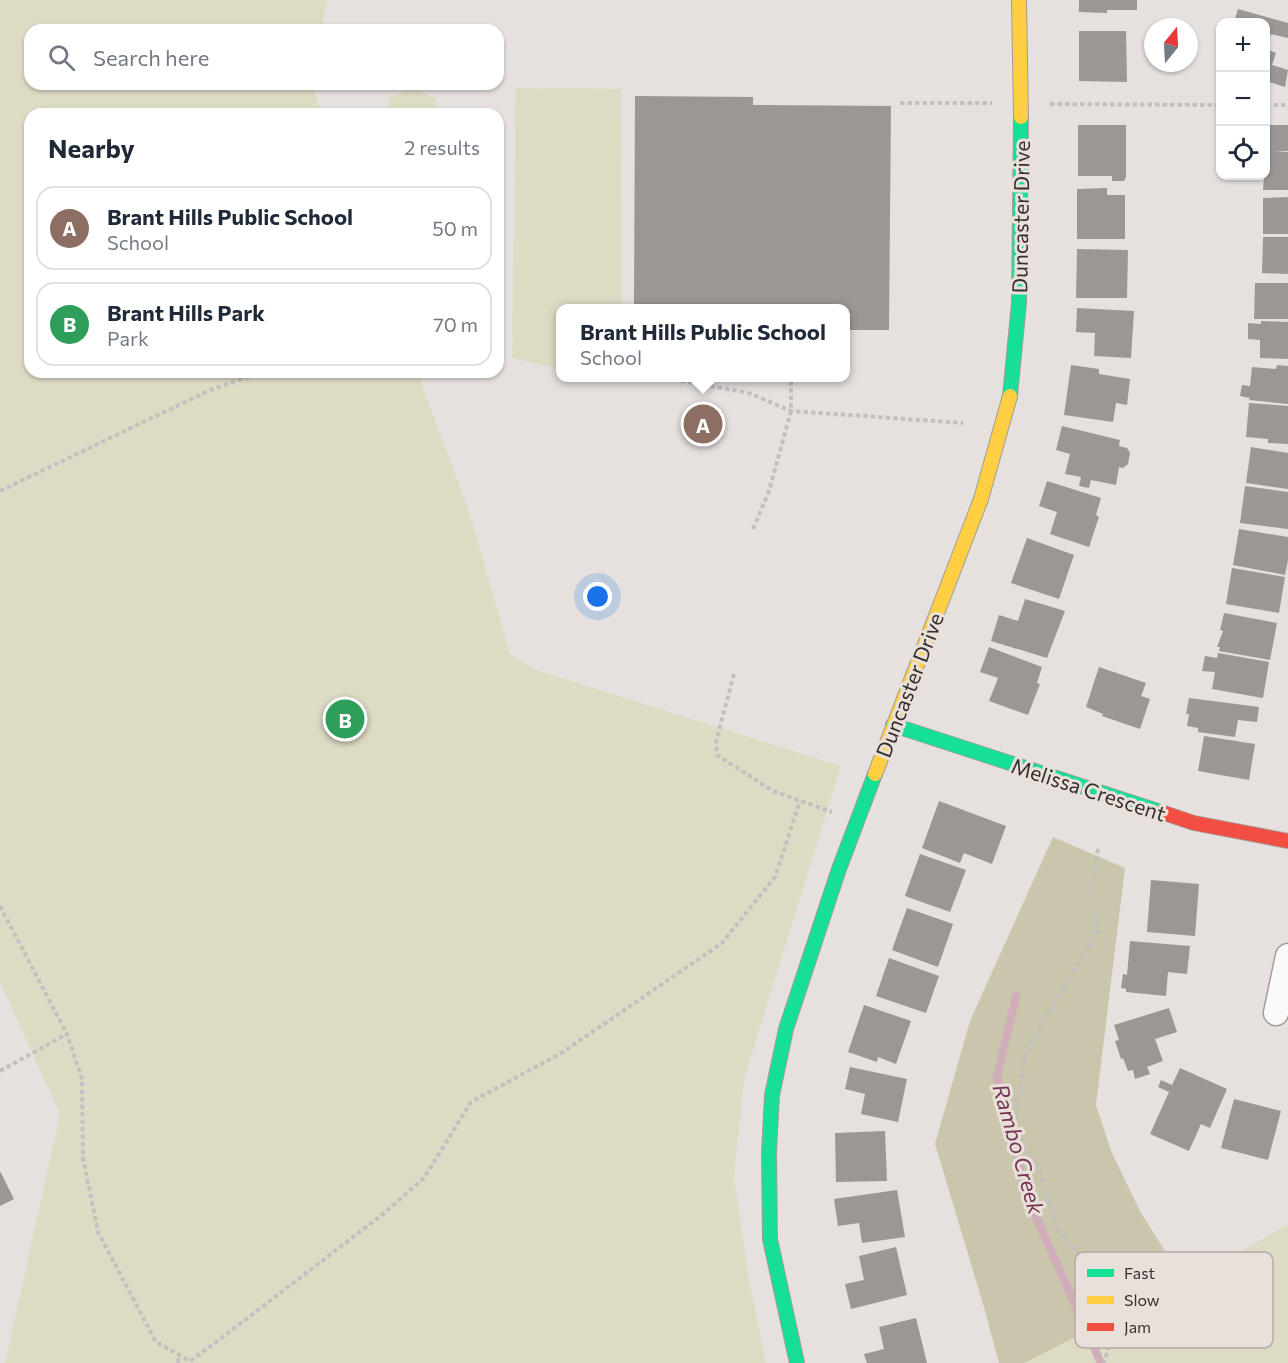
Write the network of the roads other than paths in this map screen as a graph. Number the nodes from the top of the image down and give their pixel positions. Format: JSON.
{"nodes":[{"id":1,"x":1019,"y":0,"type":"edge"},
{"id":2,"x":893,"y":725,"type":"junction"},
{"id":3,"x":1288,"y":841,"type":"edge"},
{"id":4,"x":1288,"y":956,"type":"edge"},
{"id":5,"x":1276,"y":1012,"type":"dead end"},
{"id":6,"x":796,"y":1363,"type":"edge"}],
"edges":[{"from":1,"to":2,"type":"street","name":"Duncaster Drive"},
{"from":2,"to":3,"type":"street","name":"Melissa Crescent"},
{"from":2,"to":6,"type":"street","name":"Duncaster Drive"},
{"from":4,"to":5,"type":"street"}]}
